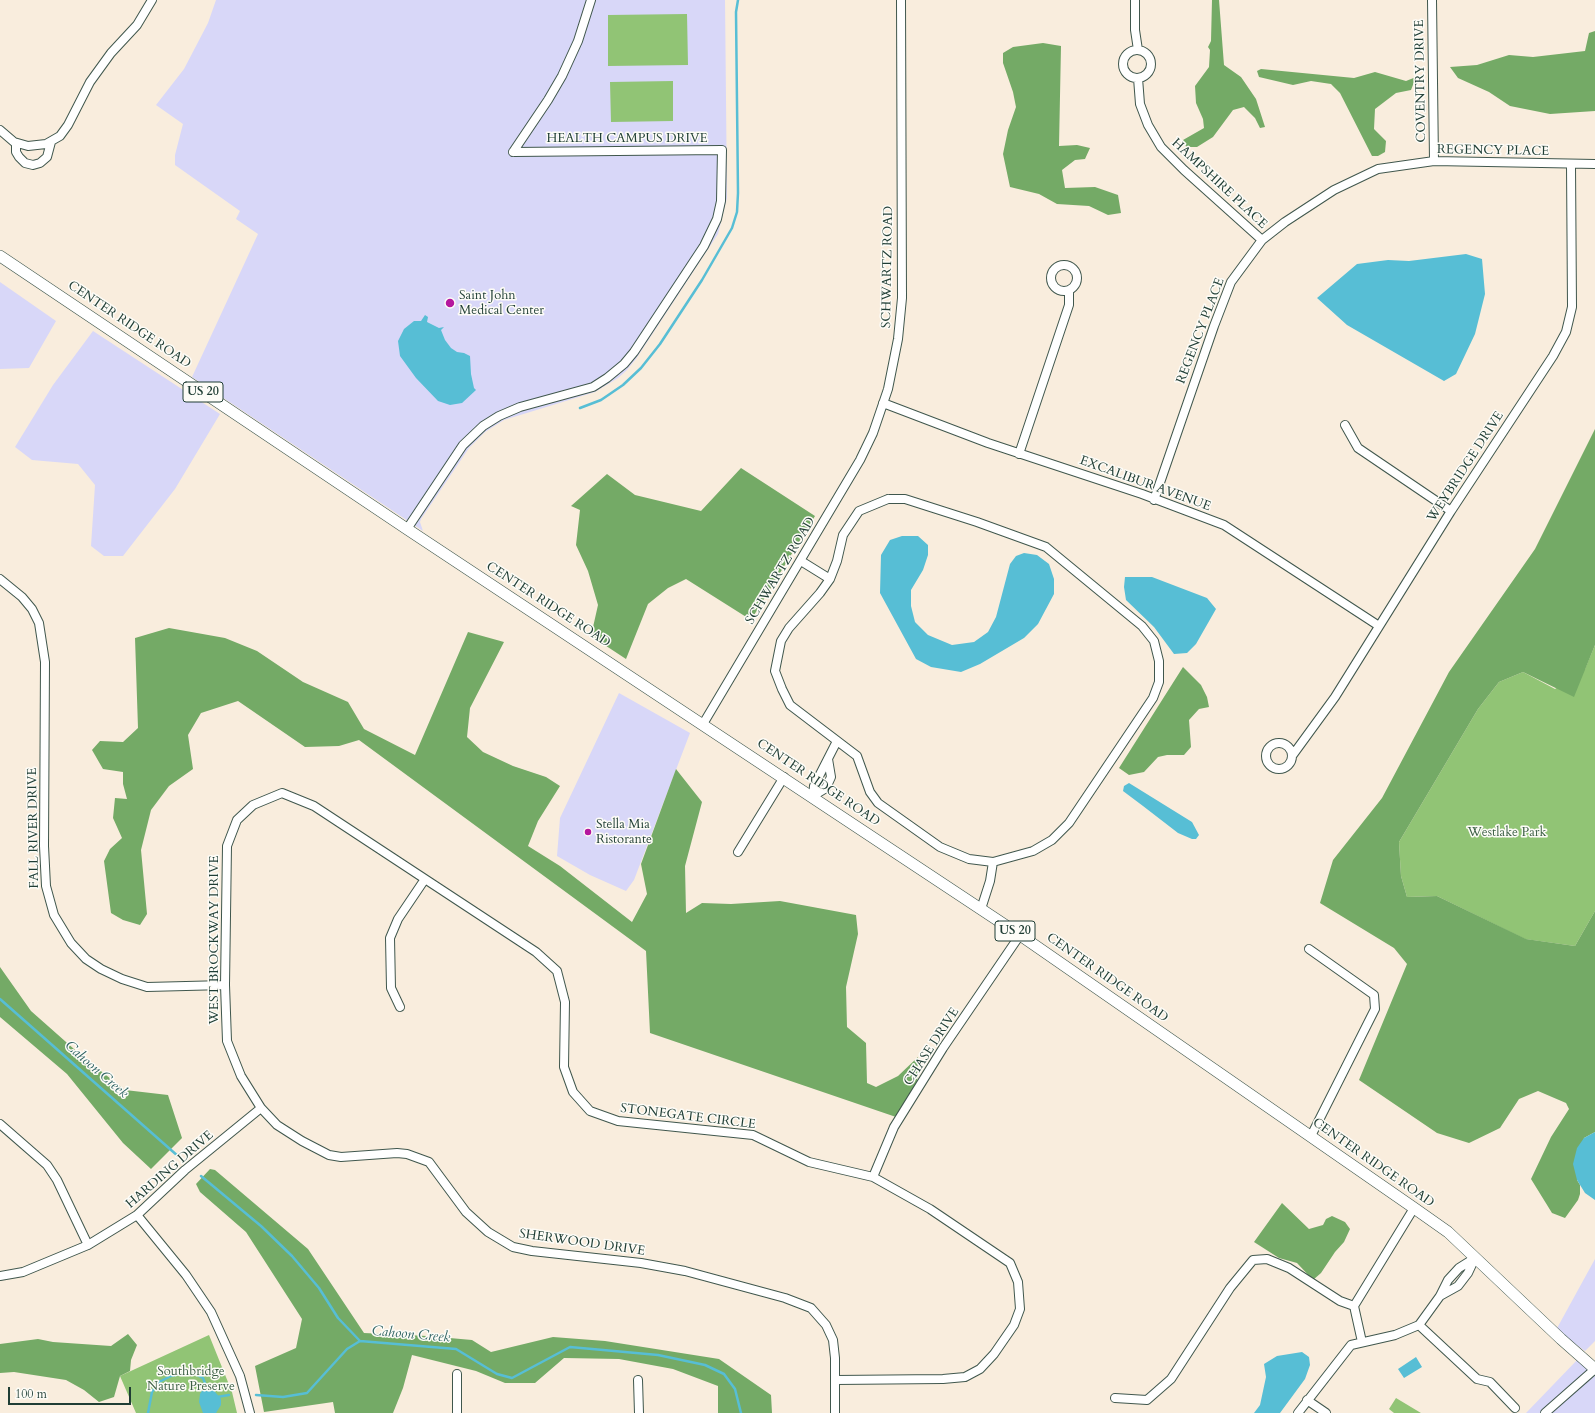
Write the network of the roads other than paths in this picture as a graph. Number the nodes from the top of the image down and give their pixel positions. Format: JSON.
{"nodes":[{"id":1,"x":152,"y":0,"type":"edge"},
{"id":2,"x":591,"y":0,"type":"edge"},
{"id":3,"x":901,"y":0,"type":"edge"},
{"id":4,"x":1135,"y":0,"type":"edge"},
{"id":5,"x":1432,"y":0,"type":"edge"},
{"id":6,"x":1138,"y":50,"type":"junction"},
{"id":7,"x":1138,"y":78,"type":"junction"},
{"id":8,"x":0,"y":130,"type":"edge"},
{"id":9,"x":51,"y":142,"type":"junction"},
{"id":10,"x":16,"y":143,"type":"junction"},
{"id":11,"x":1434,"y":161,"type":"junction"},
{"id":12,"x":1595,"y":164,"type":"edge"},
{"id":13,"x":1572,"y":165,"type":"junction"},
{"id":14,"x":1262,"y":240,"type":"junction"},
{"id":15,"x":0,"y":256,"type":"edge"},
{"id":16,"x":1069,"y":290,"type":"dead end"},
{"id":17,"x":884,"y":403,"type":"junction"},
{"id":18,"x":1346,"y":425,"type":"dead end"},
{"id":19,"x":1019,"y":454,"type":"junction"},
{"id":20,"x":1154,"y":500,"type":"junction"},
{"id":21,"x":1451,"y":511,"type":"junction"},
{"id":22,"x":407,"y":529,"type":"junction"},
{"id":23,"x":801,"y":561,"type":"junction"},
{"id":24,"x":0,"y":578,"type":"edge"},
{"id":25,"x":830,"y":579,"type":"junction"},
{"id":26,"x":1379,"y":626,"type":"junction"},
{"id":27,"x":703,"y":724,"type":"junction"},
{"id":28,"x":837,"y":741,"type":"junction"},
{"id":29,"x":1292,"y":756,"type":"dead end"},
{"id":30,"x":784,"y":777,"type":"junction"},
{"id":31,"x":813,"y":796,"type":"junction"},
{"id":32,"x":738,"y":852,"type":"dead end"},
{"id":33,"x":993,"y":862,"type":"junction"},
{"id":34,"x":425,"y":879,"type":"junction"},
{"id":35,"x":981,"y":908,"type":"junction"},
{"id":36,"x":1020,"y":935,"type":"junction"},
{"id":37,"x":1310,"y":950,"type":"dead end"},
{"id":38,"x":225,"y":985,"type":"junction"},
{"id":39,"x":400,"y":1008,"type":"dead end"},
{"id":40,"x":261,"y":1108,"type":"junction"},
{"id":41,"x":0,"y":1124,"type":"edge"},
{"id":42,"x":277,"y":1125,"type":"joint"},
{"id":43,"x":1311,"y":1136,"type":"junction"},
{"id":44,"x":873,"y":1177,"type":"junction"},
{"id":45,"x":1414,"y":1208,"type":"junction"},
{"id":46,"x":138,"y":1215,"type":"junction"},
{"id":47,"x":88,"y":1245,"type":"junction"},
{"id":48,"x":1475,"y":1258,"type":"junction"},
{"id":49,"x":0,"y":1276,"type":"edge"},
{"id":50,"x":1354,"y":1306,"type":"junction"},
{"id":51,"x":1419,"y":1325,"type":"junction"},
{"id":52,"x":1362,"y":1342,"type":"junction"},
{"id":53,"x":1595,"y":1369,"type":"edge"},
{"id":54,"x":457,"y":1374,"type":"dead end"},
{"id":55,"x":638,"y":1380,"type":"dead end"},
{"id":56,"x":835,"y":1380,"type":"junction"},
{"id":57,"x":1115,"y":1398,"type":"dead end"},
{"id":58,"x":1307,"y":1400,"type":"junction"},
{"id":59,"x":1515,"y":1408,"type":"dead end"},
{"id":60,"x":250,"y":1413,"type":"edge"},
{"id":61,"x":457,"y":1413,"type":"edge"},
{"id":62,"x":639,"y":1413,"type":"edge"},
{"id":63,"x":836,"y":1413,"type":"edge"},
{"id":64,"x":1298,"y":1413,"type":"edge"},
{"id":65,"x":1326,"y":1413,"type":"edge"},
{"id":66,"x":1545,"y":1413,"type":"edge"}],
"edges":[{"from":1,"to":9,"type":"street"},
{"from":2,"to":22,"type":"street","name":"HEALTH CAMPUS DRIVE"},
{"from":3,"to":17,"type":"street","name":"SCHWARTZ ROAD"},
{"from":4,"to":6,"type":"street"},
{"from":5,"to":11,"type":"street","name":"COVENTRY DRIVE"},
{"from":6,"to":7,"type":"street"},
{"from":6,"to":7,"type":"street"},
{"from":7,"to":14,"type":"street","name":"HAMPSHIRE PLACE"},
{"from":8,"to":10,"type":"street"},
{"from":9,"to":10,"type":"street"},
{"from":9,"to":10,"type":"street"},
{"from":11,"to":13,"type":"street","name":"REGENCY PLACE"},
{"from":11,"to":14,"type":"street","name":"REGENCY PLACE"},
{"from":12,"to":13,"type":"street","name":"REGENCY PLACE"},
{"from":13,"to":21,"type":"street","name":"WEYBRIDGE DRIVE"},
{"from":14,"to":20,"type":"street","name":"REGENCY PLACE"},
{"from":15,"to":22,"type":"main road","name":"CENTER RIDGE ROAD","number":"US 20"},
{"from":16,"to":19,"type":"street"},
{"from":17,"to":19,"type":"street","name":"EXCALIBUR AVENUE"},
{"from":17,"to":23,"type":"street","name":"SCHWARTZ ROAD"},
{"from":18,"to":21,"type":"street"},
{"from":19,"to":20,"type":"street","name":"EXCALIBUR AVENUE"},
{"from":20,"to":26,"type":"street","name":"EXCALIBUR AVENUE"},
{"from":21,"to":26,"type":"street","name":"WEYBRIDGE DRIVE"},
{"from":22,"to":27,"type":"main road","name":"CENTER RIDGE ROAD","number":"US 20"},
{"from":23,"to":25,"type":"street"},
{"from":23,"to":27,"type":"street","name":"SCHWARTZ ROAD"},
{"from":24,"to":38,"type":"street","name":"FALL RIVER DRIVE"},
{"from":25,"to":28,"type":"street"},
{"from":25,"to":33,"type":"street"},
{"from":26,"to":29,"type":"street","name":"WEYBRIDGE DRIVE"},
{"from":27,"to":30,"type":"main road","name":"CENTER RIDGE ROAD","number":"US 20"},
{"from":28,"to":31,"type":"street"},
{"from":28,"to":33,"type":"street"},
{"from":30,"to":31,"type":"main road","name":"CENTER RIDGE ROAD","number":"US 20"},
{"from":30,"to":32,"type":"street"},
{"from":31,"to":35,"type":"main road","name":"CENTER RIDGE ROAD","number":"US 20"},
{"from":33,"to":35,"type":"street"},
{"from":34,"to":38,"type":"street","name":"WEST BROCKWAY DRIVE"},
{"from":34,"to":39,"type":"street"},
{"from":34,"to":44,"type":"street","name":"STONEGATE CIRCLE"},
{"from":35,"to":36,"type":"main road","name":"CENTER RIDGE ROAD","number":"US 20"},
{"from":36,"to":43,"type":"main road","name":"CENTER RIDGE ROAD","number":"US 20"},
{"from":36,"to":44,"type":"street","name":"CHASE DRIVE"},
{"from":37,"to":43,"type":"street"},
{"from":38,"to":40,"type":"street","name":"WEST BROCKWAY DRIVE"},
{"from":40,"to":42,"type":"street","name":"WEST BROCKWAY DRIVE"},
{"from":40,"to":46,"type":"street","name":"HARDING DRIVE"},
{"from":41,"to":47,"type":"street"},
{"from":42,"to":56,"type":"street","name":"SHERWOOD DRIVE"},
{"from":43,"to":45,"type":"main road","name":"CENTER RIDGE ROAD","number":"US 20"},
{"from":44,"to":56,"type":"street","name":"STONEGATE CIRCLE"},
{"from":45,"to":48,"type":"main road","name":"CENTER RIDGE ROAD","number":"US 20"},
{"from":45,"to":50,"type":"street"},
{"from":46,"to":47,"type":"street","name":"HARDING DRIVE"},
{"from":46,"to":60,"type":"street"},
{"from":47,"to":49,"type":"street","name":"HARDING DRIVE"},
{"from":48,"to":51,"type":"street"},
{"from":48,"to":53,"type":"main road","name":"CENTER RIDGE ROAD","number":"US 20"},
{"from":50,"to":52,"type":"street"},
{"from":50,"to":57,"type":"street"},
{"from":51,"to":52,"type":"street"},
{"from":51,"to":59,"type":"street"},
{"from":52,"to":58,"type":"street"},
{"from":53,"to":66,"type":"street"},
{"from":54,"to":61,"type":"street"},
{"from":55,"to":62,"type":"street"},
{"from":56,"to":63,"type":"street","name":"SHERWOOD DRIVE"},
{"from":58,"to":64,"type":"street"},
{"from":58,"to":65,"type":"street"}]}
